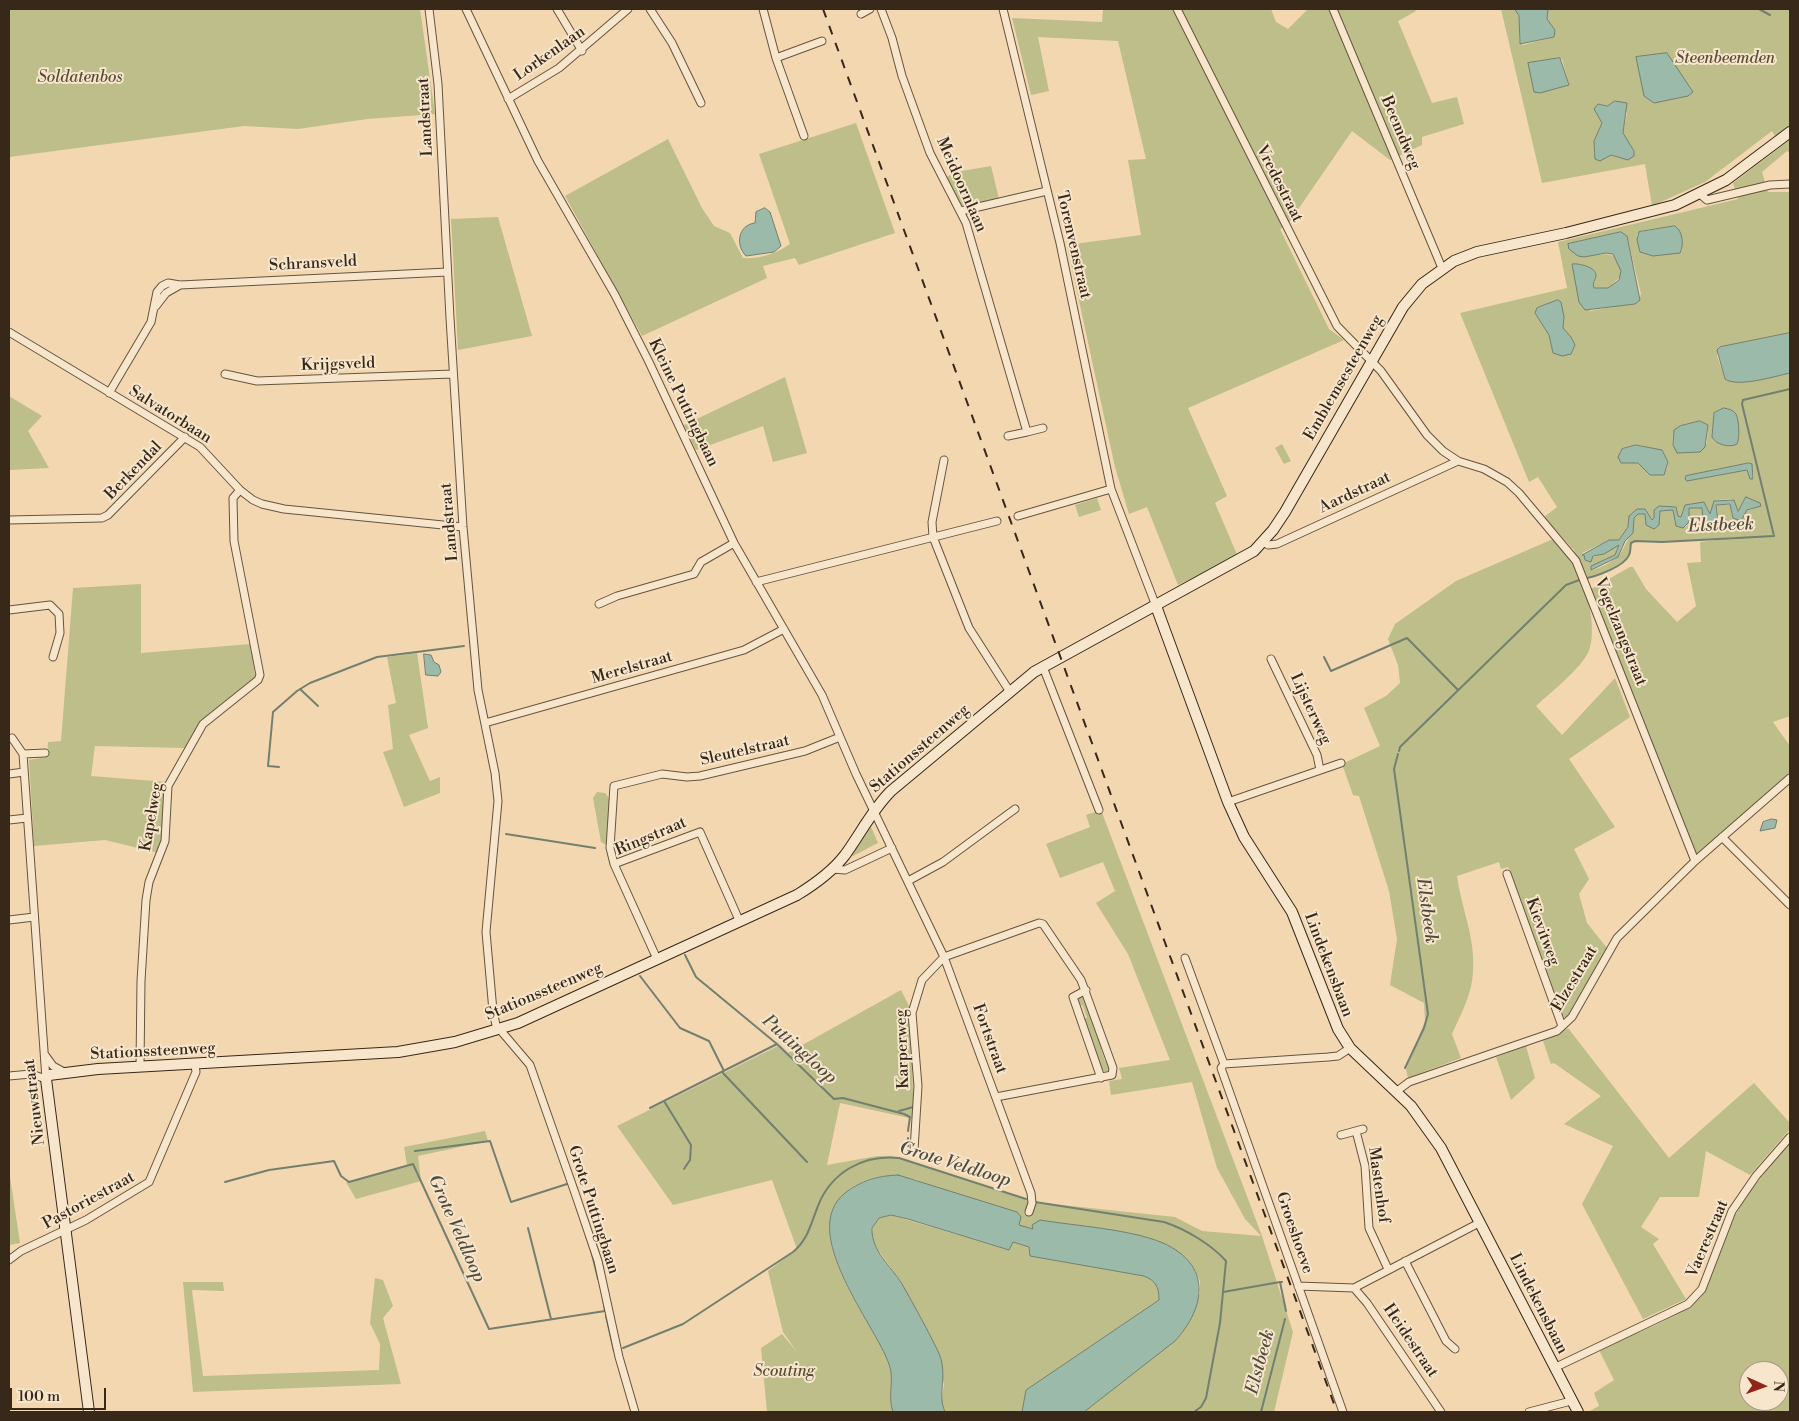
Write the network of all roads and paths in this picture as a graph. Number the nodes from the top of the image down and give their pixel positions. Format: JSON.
{"nodes":[{"id":1,"x":429,"y":9,"type":"edge"},
{"id":2,"x":466,"y":9,"type":"edge"},
{"id":3,"x":557,"y":9,"type":"edge"},
{"id":4,"x":628,"y":9,"type":"edge"},
{"id":5,"x":650,"y":9,"type":"edge"},
{"id":6,"x":763,"y":9,"type":"edge"},
{"id":7,"x":870,"y":9,"type":"edge"},
{"id":8,"x":881,"y":9,"type":"edge"},
{"id":9,"x":1003,"y":9,"type":"edge"},
{"id":10,"x":1176,"y":9,"type":"edge"},
{"id":11,"x":1333,"y":9,"type":"edge"},
{"id":12,"x":861,"y":14,"type":"dead end"},
{"id":13,"x":822,"y":41,"type":"dead end"},
{"id":14,"x":582,"y":50,"type":"junction"},
{"id":15,"x":776,"y":58,"type":"junction"},
{"id":16,"x":508,"y":99,"type":"junction"},
{"id":17,"x":701,"y":103,"type":"dead end"},
{"id":18,"x":1790,"y":132,"type":"edge"},
{"id":19,"x":804,"y":136,"type":"dead end"},
{"id":20,"x":1726,"y":180,"type":"junction"},
{"id":21,"x":1790,"y":184,"type":"edge"},
{"id":22,"x":1046,"y":191,"type":"junction"},
{"id":23,"x":1700,"y":194,"type":"junction"},
{"id":24,"x":1732,"y":194,"type":"junction"},
{"id":25,"x":961,"y":211,"type":"junction"},
{"id":26,"x":1442,"y":268,"type":"junction"},
{"id":27,"x":447,"y":272,"type":"junction"},
{"id":28,"x":9,"y":332,"type":"edge"},
{"id":29,"x":1372,"y":362,"type":"junction"},
{"id":30,"x":225,"y":374,"type":"dead end"},
{"id":31,"x":453,"y":374,"type":"junction"},
{"id":32,"x":109,"y":393,"type":"junction"},
{"id":33,"x":1043,"y":428,"type":"dead end"},
{"id":34,"x":1027,"y":432,"type":"junction"},
{"id":35,"x":1008,"y":436,"type":"dead end"},
{"id":36,"x":185,"y":437,"type":"junction"},
{"id":37,"x":944,"y":460,"type":"dead end"},
{"id":38,"x":1458,"y":461,"type":"junction"},
{"id":39,"x":1111,"y":489,"type":"junction"},
{"id":40,"x":240,"y":490,"type":"junction"},
{"id":41,"x":1018,"y":516,"type":"dead end"},
{"id":42,"x":9,"y":520,"type":"edge"},
{"id":43,"x":997,"y":521,"type":"dead end"},
{"id":44,"x":463,"y":527,"type":"junction"},
{"id":45,"x":933,"y":537,"type":"junction"},
{"id":46,"x":1262,"y":542,"type":"junction"},
{"id":47,"x":734,"y":543,"type":"junction"},
{"id":48,"x":756,"y":582,"type":"junction"},
{"id":49,"x":599,"y":604,"type":"dead end"},
{"id":50,"x":1156,"y":606,"type":"junction"},
{"id":51,"x":9,"y":610,"type":"edge"},
{"id":52,"x":784,"y":629,"type":"junction"},
{"id":53,"x":53,"y":657,"type":"dead end"},
{"id":54,"x":1061,"y":657,"type":"joint"},
{"id":55,"x":1271,"y":659,"type":"dead end"},
{"id":56,"x":1043,"y":667,"type":"junction"},
{"id":57,"x":1010,"y":692,"type":"junction"},
{"id":58,"x":484,"y":723,"type":"junction"},
{"id":59,"x":840,"y":737,"type":"junction"},
{"id":60,"x":12,"y":738,"type":"dead end"},
{"id":61,"x":45,"y":753,"type":"dead end"},
{"id":62,"x":22,"y":754,"type":"junction"},
{"id":63,"x":1341,"y":763,"type":"dead end"},
{"id":64,"x":1320,"y":770,"type":"junction"},
{"id":65,"x":24,"y":772,"type":"junction"},
{"id":66,"x":9,"y":774,"type":"edge"},
{"id":67,"x":1790,"y":778,"type":"edge"},
{"id":68,"x":1228,"y":802,"type":"junction"},
{"id":69,"x":1016,"y":809,"type":"dead end"},
{"id":70,"x":874,"y":810,"type":"junction"},
{"id":71,"x":1099,"y":810,"type":"dead end"},
{"id":72,"x":27,"y":818,"type":"junction"},
{"id":73,"x":9,"y":820,"type":"edge"},
{"id":74,"x":1722,"y":836,"type":"junction"},
{"id":75,"x":892,"y":848,"type":"junction"},
{"id":76,"x":1695,"y":861,"type":"junction"},
{"id":77,"x":614,"y":864,"type":"junction"},
{"id":78,"x":832,"y":869,"type":"junction"},
{"id":79,"x":1507,"y":874,"type":"dead end"},
{"id":80,"x":908,"y":881,"type":"junction"},
{"id":81,"x":1790,"y":905,"type":"edge"},
{"id":82,"x":34,"y":918,"type":"junction"},
{"id":83,"x":9,"y":920,"type":"edge"},
{"id":84,"x":739,"y":920,"type":"junction"},
{"id":85,"x":944,"y":957,"type":"junction"},
{"id":86,"x":1184,"y":958,"type":"dead end"},
{"id":87,"x":657,"y":959,"type":"junction"},
{"id":88,"x":1086,"y":990,"type":"junction"},
{"id":89,"x":1562,"y":1026,"type":"junction"},
{"id":90,"x":499,"y":1029,"type":"junction"},
{"id":91,"x":1350,"y":1048,"type":"junction"},
{"id":92,"x":44,"y":1052,"type":"junction"},
{"id":93,"x":1224,"y":1064,"type":"junction"},
{"id":94,"x":195,"y":1065,"type":"junction"},
{"id":95,"x":140,"y":1067,"type":"junction"},
{"id":96,"x":65,"y":1072,"type":"junction"},
{"id":97,"x":9,"y":1076,"type":"edge"},
{"id":98,"x":1101,"y":1078,"type":"junction"},
{"id":99,"x":46,"y":1079,"type":"junction"},
{"id":100,"x":1397,"y":1091,"type":"junction"},
{"id":101,"x":996,"y":1097,"type":"junction"},
{"id":102,"x":1341,"y":1135,"type":"dead end"},
{"id":103,"x":1790,"y":1138,"type":"edge"},
{"id":104,"x":914,"y":1150,"type":"dead end"},
{"id":105,"x":1030,"y":1211,"type":"dead end"},
{"id":106,"x":1479,"y":1223,"type":"junction"},
{"id":107,"x":66,"y":1231,"type":"junction"},
{"id":108,"x":9,"y":1260,"type":"edge"},
{"id":109,"x":1405,"y":1262,"type":"junction"},
{"id":110,"x":1388,"y":1269,"type":"junction"},
{"id":111,"x":1298,"y":1286,"type":"junction"},
{"id":112,"x":1354,"y":1288,"type":"junction"},
{"id":113,"x":1455,"y":1349,"type":"dead end"},
{"id":114,"x":1554,"y":1368,"type":"junction"},
{"id":115,"x":1571,"y":1401,"type":"junction"},
{"id":116,"x":90,"y":1412,"type":"edge"},
{"id":117,"x":635,"y":1412,"type":"edge"},
{"id":118,"x":1343,"y":1412,"type":"edge"},
{"id":119,"x":1441,"y":1412,"type":"edge"},
{"id":120,"x":1530,"y":1412,"type":"edge"},
{"id":121,"x":1578,"y":1412,"type":"edge"}],
"edges":[{"from":1,"to":27,"type":"street","name":"Landstraat"},
{"from":2,"to":16,"type":"street","name":"Kleine Puttingbaan"},
{"from":3,"to":14,"type":"street"},
{"from":4,"to":14,"type":"street","name":"Lorkenlaan"},
{"from":5,"to":17,"type":"street"},
{"from":6,"to":15,"type":"street"},
{"from":7,"to":12,"type":"street"},
{"from":8,"to":25,"type":"street","name":"Meidoornlaan"},
{"from":9,"to":22,"type":"street","name":"Torenvenstraat"},
{"from":10,"to":29,"type":"street","name":"Vredestraat"},
{"from":11,"to":26,"type":"street","name":"Beemdweg"},
{"from":13,"to":15,"type":"street"},
{"from":14,"to":16,"type":"street","name":"Lorkenlaan"},
{"from":15,"to":19,"type":"street"},
{"from":16,"to":47,"type":"street","name":"Kleine Puttingbaan"},
{"from":18,"to":20,"type":"street","name":"Emblemsesteenweg"},
{"from":20,"to":23,"type":"street","name":"Emblemsesteenweg"},
{"from":20,"to":24,"type":"street"},
{"from":21,"to":24,"type":"street","name":"Emblemsesteenweg"},
{"from":22,"to":25,"type":"street"},
{"from":22,"to":39,"type":"street","name":"Torenvenstraat"},
{"from":23,"to":24,"type":"street","name":"Emblemsesteenweg"},
{"from":23,"to":26,"type":"street","name":"Emblemsesteenweg"},
{"from":25,"to":34,"type":"street","name":"Meidoornlaan"},
{"from":26,"to":29,"type":"street","name":"Emblemsesteenweg"},
{"from":27,"to":31,"type":"street","name":"Landstraat"},
{"from":27,"to":32,"type":"street","name":"Schransveld"},
{"from":28,"to":32,"type":"street","name":"Salvatorbaan"},
{"from":29,"to":38,"type":"street","name":"Vogelzangstraat"},
{"from":29,"to":46,"type":"street","name":"Emblemsesteenweg"},
{"from":30,"to":31,"type":"street","name":"Krijgsveld"},
{"from":31,"to":44,"type":"street","name":"Landstraat"},
{"from":32,"to":36,"type":"street","name":"Salvatorbaan"},
{"from":33,"to":34,"type":"street"},
{"from":34,"to":35,"type":"street"},
{"from":36,"to":40,"type":"street","name":"Salvatorbaan"},
{"from":36,"to":42,"type":"street","name":"Berkendal"},
{"from":37,"to":45,"type":"street"},
{"from":38,"to":46,"type":"street","name":"Aardstraat"},
{"from":38,"to":76,"type":"street","name":"Vogelzangstraat"},
{"from":39,"to":41,"type":"street"},
{"from":39,"to":50,"type":"street","name":"Torenvenstraat"},
{"from":40,"to":44,"type":"street","name":"Salvatorbaan"},
{"from":40,"to":95,"type":"street","name":"Kapelweg"},
{"from":43,"to":45,"type":"street"},
{"from":44,"to":58,"type":"street","name":"Landstraat"},
{"from":45,"to":48,"type":"street"},
{"from":45,"to":57,"type":"street"},
{"from":46,"to":50,"type":"street","name":"Emblemsesteenweg"},
{"from":47,"to":48,"type":"street","name":"Kleine Puttingbaan"},
{"from":47,"to":49,"type":"street"},
{"from":48,"to":52,"type":"street","name":"Kleine Puttingbaan"},
{"from":50,"to":54,"type":"street","name":"Emblemsesteenweg"},
{"from":50,"to":68,"type":"street","name":"Lindekensbaan"},
{"from":51,"to":53,"type":"street"},
{"from":52,"to":58,"type":"street","name":"Merelstraat"},
{"from":52,"to":59,"type":"street","name":"Kleine Puttingbaan"},
{"from":54,"to":56,"type":"street","name":"Stationssteenweg"},
{"from":55,"to":64,"type":"street","name":"Lijsterweg"},
{"from":56,"to":57,"type":"street","name":"Stationssteenweg"},
{"from":56,"to":71,"type":"street"},
{"from":57,"to":70,"type":"street","name":"Stationssteenweg"},
{"from":58,"to":90,"type":"street","name":"Landstraat"},
{"from":59,"to":70,"type":"street","name":"Kleine Puttingbaan"},
{"from":59,"to":77,"type":"street","name":"Sleutelstraat"},
{"from":60,"to":62,"type":"street"},
{"from":61,"to":62,"type":"street"},
{"from":62,"to":65,"type":"street"},
{"from":63,"to":64,"type":"street","name":"Lijsterweg"},
{"from":64,"to":68,"type":"street","name":"Lijsterweg"},
{"from":65,"to":66,"type":"street"},
{"from":65,"to":72,"type":"street","name":"Nieuwstraat"},
{"from":67,"to":74,"type":"street"},
{"from":68,"to":91,"type":"street","name":"Lindekensbaan"},
{"from":69,"to":80,"type":"street"},
{"from":70,"to":75,"type":"street","name":"Fortstraat"},
{"from":70,"to":78,"type":"street","name":"Stationssteenweg"},
{"from":72,"to":73,"type":"street"},
{"from":72,"to":82,"type":"street","name":"Nieuwstraat"},
{"from":74,"to":76,"type":"street"},
{"from":74,"to":81,"type":"street"},
{"from":75,"to":78,"type":"street","name":"Stationssteenweg"},
{"from":75,"to":80,"type":"street","name":"Fortstraat"},
{"from":76,"to":89,"type":"street","name":"Elzestraat"},
{"from":77,"to":84,"type":"street","name":"Ringstraat"},
{"from":77,"to":87,"type":"street","name":"Ringstraat"},
{"from":78,"to":84,"type":"street","name":"Stationssteenweg"},
{"from":79,"to":89,"type":"street","name":"Kievitweg"},
{"from":80,"to":85,"type":"street","name":"Fortstraat"},
{"from":82,"to":83,"type":"street"},
{"from":82,"to":92,"type":"street","name":"Nieuwstraat"},
{"from":84,"to":87,"type":"street","name":"Stationssteenweg"},
{"from":85,"to":88,"type":"street"},
{"from":85,"to":101,"type":"street","name":"Fortstraat"},
{"from":85,"to":104,"type":"street","name":"Karperweg"},
{"from":86,"to":93,"type":"street","name":"Groeshoeve"},
{"from":87,"to":90,"type":"street","name":"Stationssteenweg"},
{"from":88,"to":98,"type":"street"},
{"from":88,"to":98,"type":"street"},
{"from":89,"to":100,"type":"street","name":"Elzestraat"},
{"from":90,"to":94,"type":"street","name":"Stationssteenweg"},
{"from":90,"to":117,"type":"street","name":"Grote Puttingbaan"},
{"from":91,"to":93,"type":"street"},
{"from":91,"to":100,"type":"street","name":"Lindekensbaan"},
{"from":92,"to":96,"type":"street"},
{"from":92,"to":99,"type":"street","name":"Nieuwstraat"},
{"from":93,"to":111,"type":"street","name":"Groeshoeve"},
{"from":94,"to":95,"type":"street","name":"Stationssteenweg"},
{"from":94,"to":107,"type":"street","name":"Pastoriestraat"},
{"from":95,"to":96,"type":"street","name":"Stationssteenweg"},
{"from":96,"to":99,"type":"street","name":"Stationssteenweg"},
{"from":97,"to":99,"type":"street"},
{"from":98,"to":101,"type":"street"},
{"from":99,"to":107,"type":"street","name":"Nieuwstraat"},
{"from":100,"to":106,"type":"street","name":"Lindekensbaan"},
{"from":101,"to":105,"type":"street","name":"Fortstraat"},
{"from":102,"to":110,"type":"street","name":"Mastenhof"},
{"from":103,"to":114,"type":"street","name":"Vaerestraat"},
{"from":106,"to":109,"type":"street"},
{"from":106,"to":114,"type":"street","name":"Lindekensbaan"},
{"from":107,"to":108,"type":"street","name":"Pastoriestraat"},
{"from":107,"to":116,"type":"street","name":"Nieuwstraat"},
{"from":109,"to":110,"type":"street"},
{"from":109,"to":113,"type":"street"},
{"from":110,"to":112,"type":"street"},
{"from":111,"to":112,"type":"street"},
{"from":111,"to":118,"type":"street","name":"Groeshoeve"},
{"from":112,"to":119,"type":"street","name":"Heidestraat"},
{"from":114,"to":115,"type":"street","name":"Lindekensbaan"},
{"from":115,"to":120,"type":"street"},
{"from":115,"to":121,"type":"street","name":"Lindekensbaan"}]}
